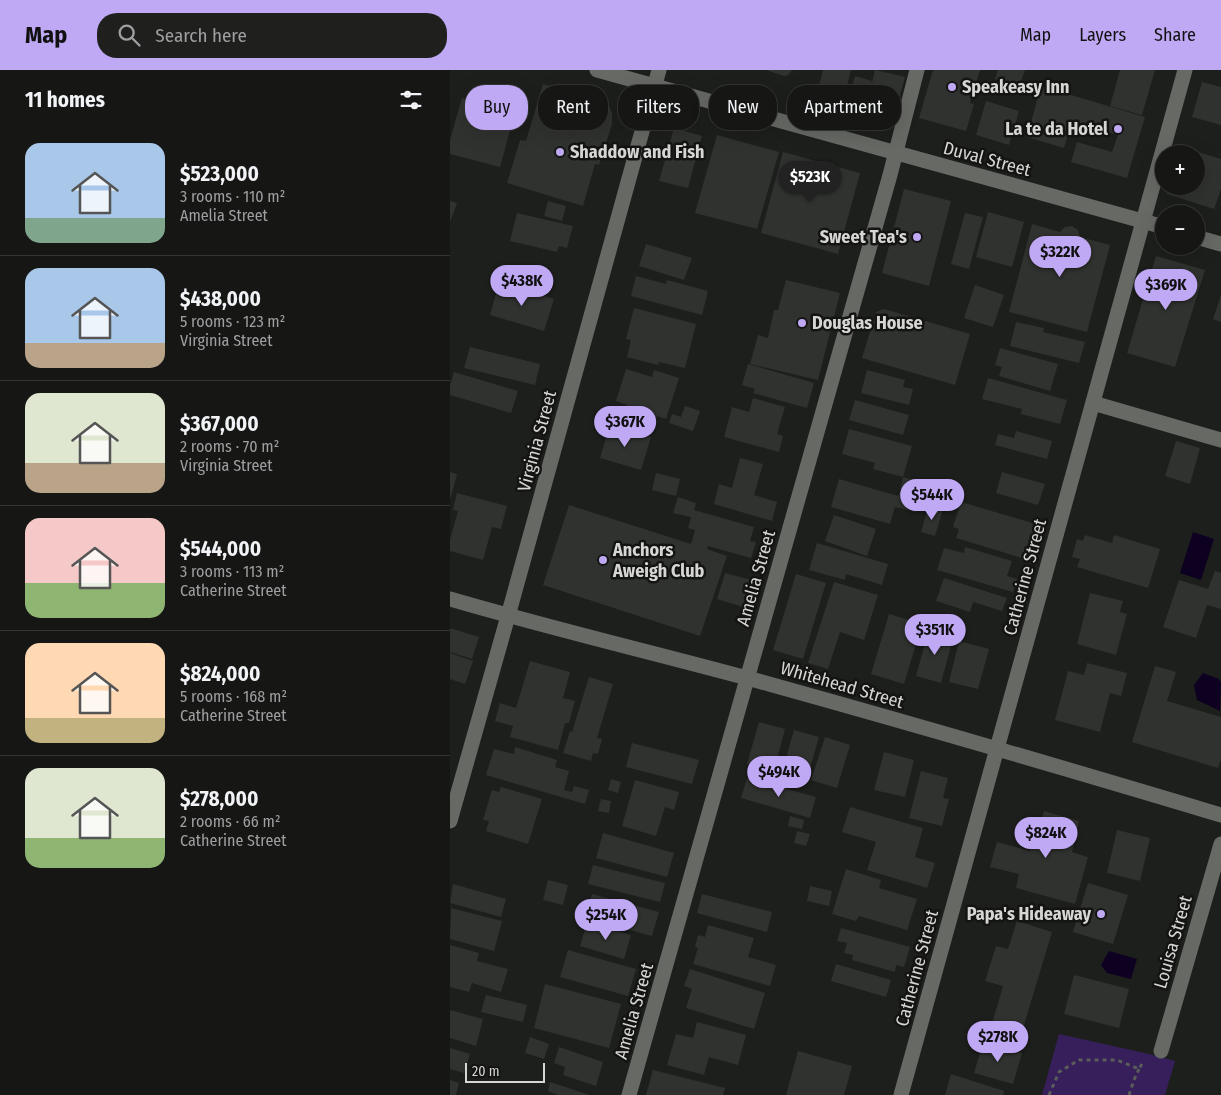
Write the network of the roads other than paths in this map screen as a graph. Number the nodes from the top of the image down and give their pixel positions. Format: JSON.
{"nodes":[{"id":1,"x":597,"y":70,"type":"edge"},
{"id":2,"x":659,"y":70,"type":"edge"},
{"id":3,"x":917,"y":70,"type":"edge"},
{"id":4,"x":1185,"y":70,"type":"edge"},
{"id":5,"x":650,"y":85,"type":"edge"},
{"id":6,"x":654,"y":85,"type":"edge"},
{"id":7,"x":699,"y":99,"type":"edge"},
{"id":8,"x":642,"y":130,"type":"edge"},
{"id":9,"x":895,"y":153,"type":"junction"},
{"id":10,"x":1143,"y":221,"type":"junction"},
{"id":11,"x":1155,"y":224,"type":"edge"},
{"id":12,"x":1205,"y":240,"type":"edge"},
{"id":13,"x":1221,"y":244,"type":"edge"},
{"id":14,"x":1092,"y":403,"type":"junction"},
{"id":15,"x":1221,"y":440,"type":"edge"},
{"id":16,"x":450,"y":599,"type":"edge"},
{"id":17,"x":508,"y":616,"type":"junction"},
{"id":18,"x":747,"y":678,"type":"junction"},
{"id":19,"x":997,"y":748,"type":"junction"},
{"id":20,"x":1221,"y":814,"type":"edge"},
{"id":21,"x":450,"y":821,"type":"edge"},
{"id":22,"x":1221,"y":844,"type":"edge"},
{"id":23,"x":1161,"y":1051,"type":"dead end"},
{"id":24,"x":629,"y":1095,"type":"edge"},
{"id":25,"x":902,"y":1095,"type":"edge"}],
"edges":[{"from":1,"to":5,"type":"street","name":"Duval Street"},
{"from":2,"to":6,"type":"street","name":"Virginia Street"},
{"from":3,"to":9,"type":"street","name":"Amelia Street"},
{"from":4,"to":10,"type":"street","name":"Catherine Street"},
{"from":7,"to":9,"type":"street","name":"Duval Street"},
{"from":8,"to":17,"type":"street","name":"Virginia Street"},
{"from":9,"to":10,"type":"street","name":"Duval Street"},
{"from":9,"to":18,"type":"street","name":"Amelia Street"},
{"from":10,"to":11,"type":"street","name":"Duval Street"},
{"from":10,"to":14,"type":"street","name":"Catherine Street"},
{"from":12,"to":13,"type":"street"},
{"from":14,"to":15,"type":"street"},
{"from":14,"to":19,"type":"street","name":"Catherine Street"},
{"from":16,"to":17,"type":"street","name":"Whitehead Street"},
{"from":17,"to":18,"type":"street","name":"Whitehead Street"},
{"from":17,"to":21,"type":"street","name":"Virginia Street"},
{"from":18,"to":19,"type":"street","name":"Whitehead Street"},
{"from":18,"to":24,"type":"street","name":"Amelia Street"},
{"from":19,"to":20,"type":"street","name":"Whitehead Street"},
{"from":19,"to":25,"type":"street","name":"Catherine Street"},
{"from":22,"to":23,"type":"street","name":"Louisa Street"}]}
